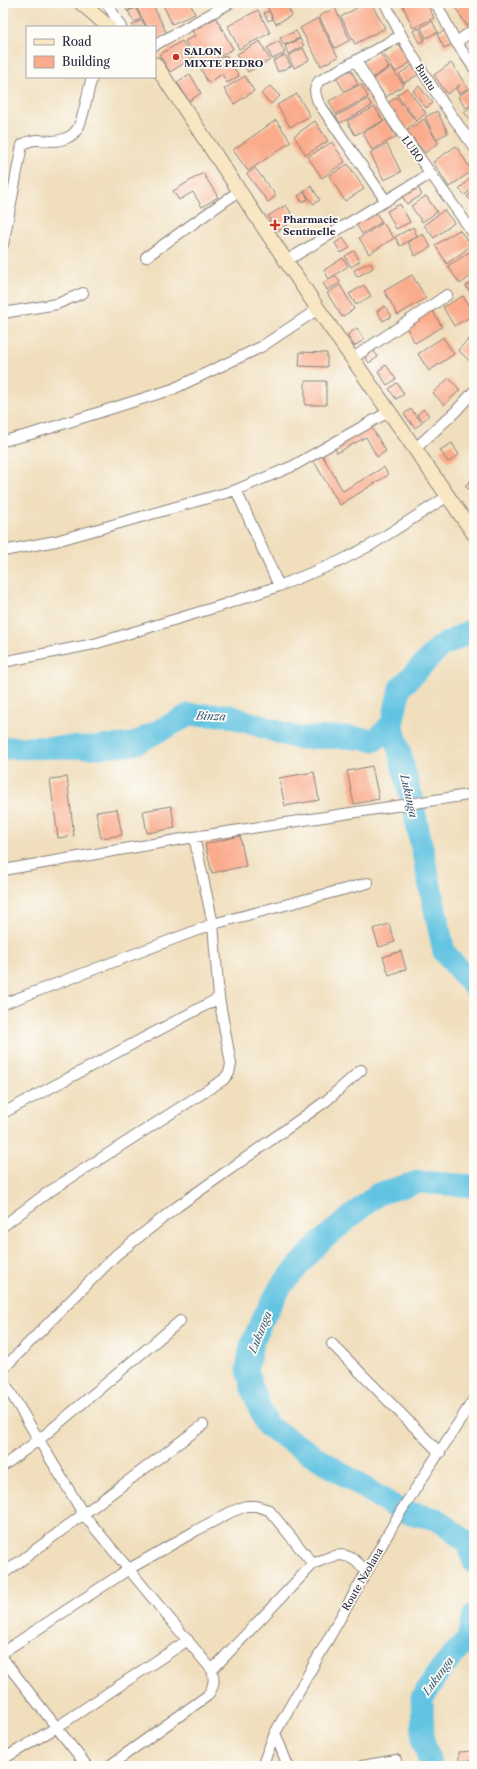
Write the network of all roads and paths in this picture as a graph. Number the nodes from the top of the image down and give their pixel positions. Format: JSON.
{"nodes":[{"id":1,"x":81,"y":3,"type":"edge"},
{"id":2,"x":107,"y":3,"type":"edge"},
{"id":3,"x":230,"y":3,"type":"edge"},
{"id":4,"x":385,"y":3,"type":"edge"},
{"id":5,"x":436,"y":3,"type":"edge"},
{"id":6,"x":108,"y":26,"type":"edge"},
{"id":7,"x":120,"y":26,"type":"edge"},
{"id":8,"x":474,"y":30,"type":"edge"},
{"id":9,"x":400,"y":36,"type":"junction"},
{"id":10,"x":456,"y":42,"type":"junction"},
{"id":11,"x":156,"y":44,"type":"edge"},
{"id":12,"x":356,"y":62,"type":"junction"},
{"id":13,"x":156,"y":66,"type":"edge"},
{"id":14,"x":474,"y":68,"type":"edge"},
{"id":15,"x":92,"y":78,"type":"edge"},
{"id":16,"x":474,"y":147,"type":"edge"},
{"id":17,"x":430,"y":174,"type":"junction"},
{"id":18,"x":239,"y":191,"type":"junction"},
{"id":19,"x":386,"y":201,"type":"junction"},
{"id":20,"x":474,"y":234,"type":"edge"},
{"id":21,"x":3,"y":245,"type":"edge"},
{"id":22,"x":146,"y":257,"type":"dead end"},
{"id":23,"x":286,"y":261,"type":"junction"},
{"id":24,"x":84,"y":293,"type":"dead end"},
{"id":25,"x":447,"y":295,"type":"dead end"},
{"id":26,"x":318,"y":309,"type":"junction"},
{"id":27,"x":3,"y":313,"type":"edge"},
{"id":28,"x":353,"y":358,"type":"junction"},
{"id":29,"x":474,"y":391,"type":"edge"},
{"id":30,"x":390,"y":411,"type":"junction"},
{"id":31,"x":3,"y":441,"type":"edge"},
{"id":32,"x":416,"y":448,"type":"junction"},
{"id":33,"x":236,"y":490,"type":"junction"},
{"id":34,"x":448,"y":496,"type":"junction"},
{"id":35,"x":474,"y":534,"type":"edge"},
{"id":36,"x":3,"y":551,"type":"edge"},
{"id":37,"x":279,"y":586,"type":"junction"},
{"id":38,"x":3,"y":662,"type":"edge"},
{"id":39,"x":474,"y":794,"type":"edge"},
{"id":40,"x":194,"y":837,"type":"junction"},
{"id":41,"x":3,"y":870,"type":"edge"},
{"id":42,"x":368,"y":883,"type":"dead end"},
{"id":43,"x":214,"y":924,"type":"junction"},
{"id":44,"x":219,"y":998,"type":"junction"},
{"id":45,"x":3,"y":1004,"type":"edge"},
{"id":46,"x":361,"y":1070,"type":"dead end"},
{"id":47,"x":3,"y":1113,"type":"edge"},
{"id":48,"x":3,"y":1226,"type":"edge"},
{"id":49,"x":180,"y":1321,"type":"dead end"},
{"id":50,"x":332,"y":1344,"type":"dead end"},
{"id":51,"x":3,"y":1369,"type":"edge"},
{"id":52,"x":3,"y":1380,"type":"edge"},
{"id":53,"x":474,"y":1399,"type":"edge"},
{"id":54,"x":203,"y":1426,"type":"dead end"},
{"id":55,"x":40,"y":1440,"type":"junction"},
{"id":56,"x":440,"y":1453,"type":"junction"},
{"id":57,"x":3,"y":1466,"type":"edge"},
{"id":58,"x":84,"y":1515,"type":"junction"},
{"id":59,"x":313,"y":1564,"type":"junction"},
{"id":60,"x":129,"y":1569,"type":"junction"},
{"id":61,"x":366,"y":1572,"type":"junction"},
{"id":62,"x":3,"y":1574,"type":"edge"},
{"id":63,"x":188,"y":1640,"type":"junction"},
{"id":64,"x":3,"y":1652,"type":"edge"},
{"id":65,"x":3,"y":1659,"type":"edge"},
{"id":66,"x":212,"y":1670,"type":"junction"},
{"id":67,"x":57,"y":1727,"type":"junction"},
{"id":68,"x":275,"y":1733,"type":"junction"},
{"id":69,"x":3,"y":1759,"type":"edge"},
{"id":70,"x":396,"y":1760,"type":"dead end"},
{"id":71,"x":87,"y":1766,"type":"edge"},
{"id":72,"x":109,"y":1766,"type":"edge"},
{"id":73,"x":262,"y":1766,"type":"edge"},
{"id":74,"x":288,"y":1766,"type":"edge"},
{"id":75,"x":362,"y":1766,"type":"edge"}],
"edges":[{"from":1,"to":6,"type":"street"},
{"from":2,"to":7,"type":"street"},
{"from":3,"to":11,"type":"street"},
{"from":4,"to":9,"type":"street","name":"Buntu"},
{"from":5,"to":10,"type":"street"},
{"from":8,"to":10,"type":"street"},
{"from":9,"to":12,"type":"street"},
{"from":9,"to":16,"type":"street","name":"Buntu"},
{"from":10,"to":14,"type":"street"},
{"from":12,"to":17,"type":"street","name":"LUBO"},
{"from":12,"to":19,"type":"street"},
{"from":13,"to":18,"type":"street"},
{"from":15,"to":21,"type":"street"},
{"from":17,"to":19,"type":"street"},
{"from":17,"to":20,"type":"street","name":"LUBO"},
{"from":18,"to":22,"type":"street"},
{"from":18,"to":23,"type":"street"},
{"from":19,"to":23,"type":"street"},
{"from":23,"to":26,"type":"street"},
{"from":24,"to":27,"type":"street"},
{"from":25,"to":28,"type":"street"},
{"from":26,"to":28,"type":"street"},
{"from":26,"to":31,"type":"street"},
{"from":28,"to":30,"type":"street"},
{"from":29,"to":32,"type":"street"},
{"from":30,"to":32,"type":"street"},
{"from":30,"to":33,"type":"street"},
{"from":32,"to":34,"type":"street"},
{"from":33,"to":36,"type":"street"},
{"from":33,"to":37,"type":"street"},
{"from":34,"to":35,"type":"street"},
{"from":34,"to":37,"type":"street"},
{"from":37,"to":38,"type":"street"},
{"from":39,"to":40,"type":"street"},
{"from":40,"to":41,"type":"street"},
{"from":40,"to":43,"type":"street"},
{"from":42,"to":43,"type":"street"},
{"from":43,"to":44,"type":"street"},
{"from":43,"to":45,"type":"street"},
{"from":44,"to":47,"type":"street"},
{"from":44,"to":48,"type":"street"},
{"from":46,"to":51,"type":"street"},
{"from":49,"to":55,"type":"street"},
{"from":50,"to":56,"type":"street"},
{"from":52,"to":55,"type":"street"},
{"from":53,"to":56,"type":"street","name":"Route Nzolana"},
{"from":54,"to":58,"type":"street"},
{"from":55,"to":57,"type":"street"},
{"from":55,"to":58,"type":"street"},
{"from":56,"to":61,"type":"street","name":"Route Nzolana"},
{"from":58,"to":60,"type":"street"},
{"from":58,"to":62,"type":"street"},
{"from":59,"to":60,"type":"street"},
{"from":59,"to":61,"type":"street"},
{"from":59,"to":66,"type":"street"},
{"from":60,"to":63,"type":"street"},
{"from":60,"to":64,"type":"street"},
{"from":61,"to":68,"type":"street","name":"Route Nzolana"},
{"from":63,"to":66,"type":"street"},
{"from":63,"to":67,"type":"street"},
{"from":65,"to":67,"type":"street"},
{"from":66,"to":72,"type":"street"},
{"from":67,"to":69,"type":"street"},
{"from":67,"to":71,"type":"street"},
{"from":68,"to":73,"type":"street","name":"Route Nzolana"},
{"from":68,"to":74,"type":"street"},
{"from":70,"to":75,"type":"street"}]}
